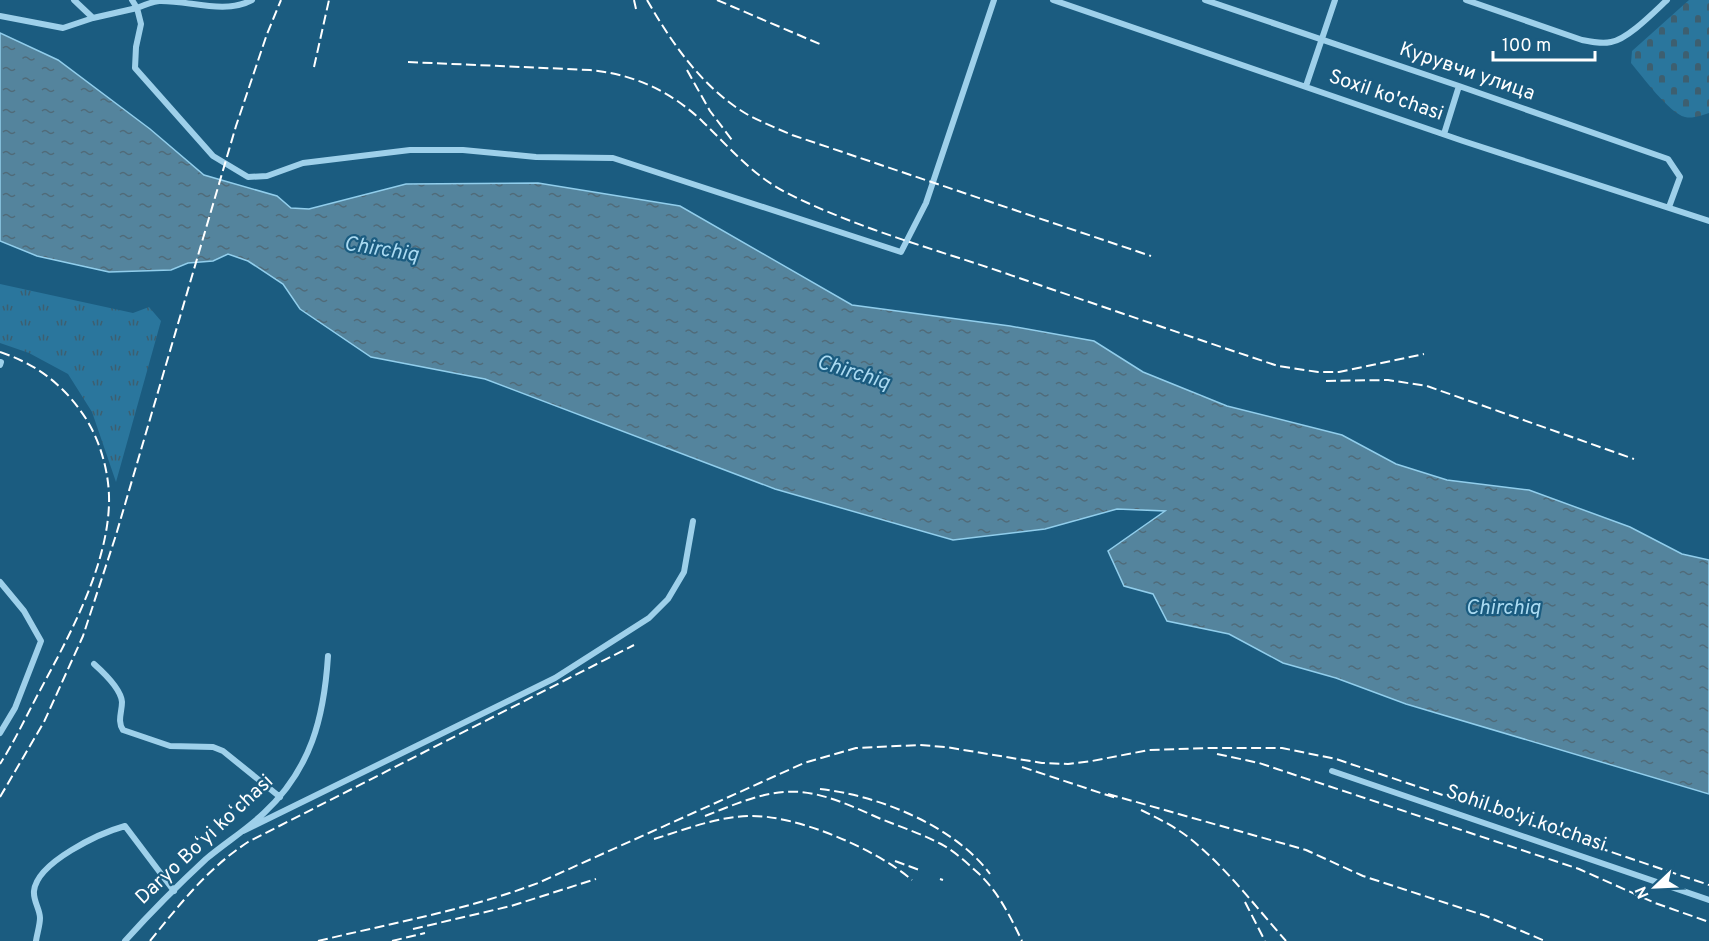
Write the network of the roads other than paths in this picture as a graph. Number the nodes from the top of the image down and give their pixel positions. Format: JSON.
{"nodes":[{"id":1,"x":74,"y":0,"type":"edge"},
{"id":2,"x":132,"y":0,"type":"edge"},
{"id":3,"x":252,"y":0,"type":"edge"},
{"id":4,"x":994,"y":0,"type":"edge"},
{"id":5,"x":1053,"y":0,"type":"edge"},
{"id":6,"x":1204,"y":0,"type":"edge"},
{"id":7,"x":1335,"y":0,"type":"edge"},
{"id":8,"x":1466,"y":0,"type":"edge"},
{"id":9,"x":1667,"y":0,"type":"edge"},
{"id":10,"x":157,"y":1,"type":"edge"},
{"id":11,"x":137,"y":8,"type":"junction"},
{"id":12,"x":0,"y":16,"type":"edge"},
{"id":13,"x":93,"y":18,"type":"junction"},
{"id":14,"x":1322,"y":40,"type":"junction"},
{"id":15,"x":1306,"y":86,"type":"junction"},
{"id":16,"x":1459,"y":86,"type":"junction"},
{"id":17,"x":1444,"y":134,"type":"junction"},
{"id":18,"x":1669,"y":207,"type":"junction"},
{"id":19,"x":1709,"y":221,"type":"edge"},
{"id":20,"x":693,"y":521,"type":"dead end"},
{"id":21,"x":0,"y":582,"type":"edge"},
{"id":22,"x":328,"y":656,"type":"dead end"},
{"id":23,"x":94,"y":664,"type":"dead end"},
{"id":24,"x":0,"y":733,"type":"edge"},
{"id":25,"x":1332,"y":771,"type":"dead end"},
{"id":26,"x":280,"y":797,"type":"junction"},
{"id":27,"x":243,"y":831,"type":"junction"},
{"id":28,"x":174,"y":891,"type":"junction"},
{"id":29,"x":1709,"y":900,"type":"edge"},
{"id":30,"x":36,"y":941,"type":"edge"},
{"id":31,"x":125,"y":941,"type":"edge"}],
"edges":[{"from":1,"to":13,"type":"street"},
{"from":2,"to":11,"type":"street"},
{"from":3,"to":10,"type":"street"},
{"from":4,"to":11,"type":"street"},
{"from":5,"to":15,"type":"street","name":"Soxil ko'chasi"},
{"from":6,"to":14,"type":"street","name":"Курувчи улица"},
{"from":7,"to":14,"type":"street"},
{"from":8,"to":9,"type":"street"},
{"from":10,"to":11,"type":"street"},
{"from":11,"to":13,"type":"street"},
{"from":12,"to":13,"type":"street"},
{"from":14,"to":15,"type":"street"},
{"from":14,"to":16,"type":"street","name":"Курувчи улица"},
{"from":15,"to":17,"type":"street","name":"Soxil ko'chasi"},
{"from":16,"to":17,"type":"street"},
{"from":16,"to":18,"type":"street","name":"Курувчи улица"},
{"from":17,"to":18,"type":"street","name":"Soxil ko'chasi"},
{"from":18,"to":19,"type":"street","name":"Soxil ko'chasi"},
{"from":20,"to":27,"type":"street"},
{"from":21,"to":24,"type":"street"},
{"from":22,"to":26,"type":"street","name":"Daryo Boʻyi koʻchasi"},
{"from":23,"to":26,"type":"street"},
{"from":25,"to":29,"type":"street","name":"Sohil bo'yi ko'chasi"},
{"from":26,"to":27,"type":"street","name":"Daryo Boʻyi koʻchasi"},
{"from":27,"to":28,"type":"street","name":"Daryo Boʻyi koʻchasi"},
{"from":28,"to":30,"type":"street"},
{"from":28,"to":31,"type":"street","name":"Daryo Boʻyi koʻchasi"}]}
